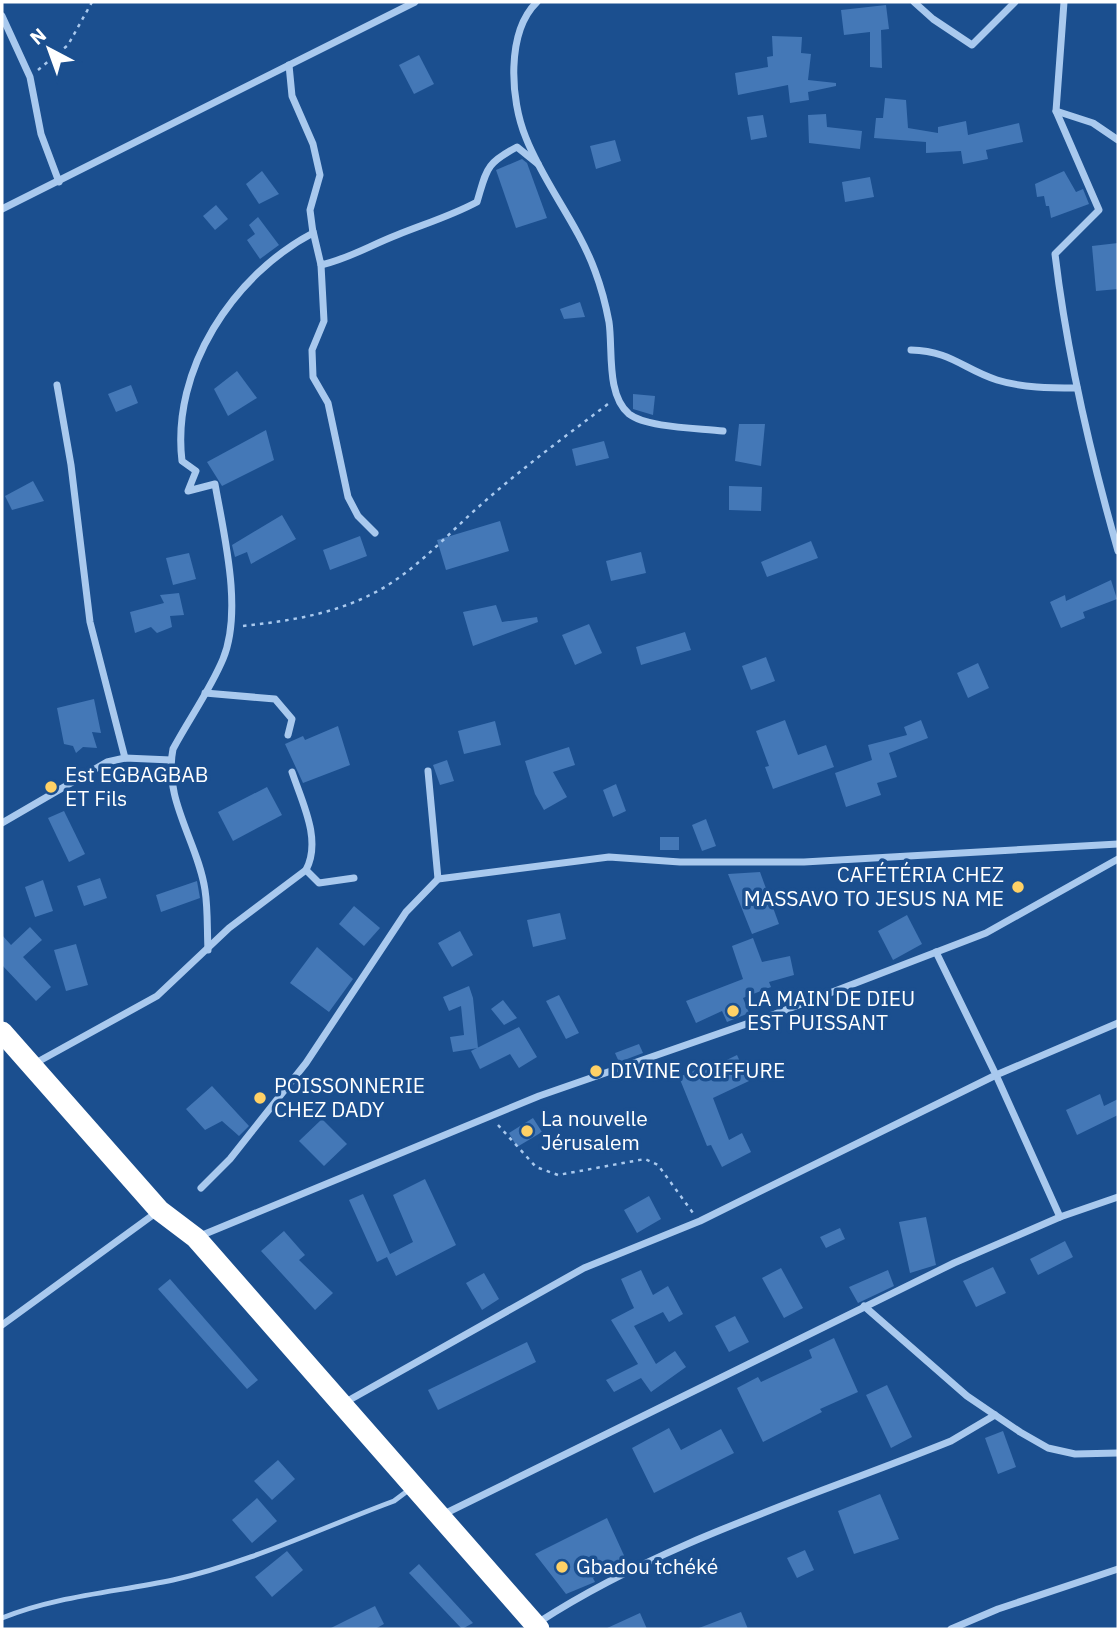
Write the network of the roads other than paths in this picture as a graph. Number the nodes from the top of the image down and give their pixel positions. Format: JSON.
{"nodes":[{"id":1,"x":415,"y":2,"type":"edge"},
{"id":2,"x":537,"y":2,"type":"edge"},
{"id":3,"x":914,"y":2,"type":"edge"},
{"id":4,"x":1015,"y":2,"type":"edge"},
{"id":5,"x":1064,"y":2,"type":"edge"},
{"id":6,"x":2,"y":16,"type":"edge"},
{"id":7,"x":289,"y":65,"type":"junction"},
{"id":8,"x":1056,"y":111,"type":"junction"},
{"id":9,"x":1118,"y":140,"type":"edge"},
{"id":10,"x":541,"y":167,"type":"junction"},
{"id":11,"x":59,"y":182,"type":"junction"},
{"id":12,"x":2,"y":209,"type":"edge"},
{"id":13,"x":312,"y":225,"type":"junction"},
{"id":14,"x":321,"y":265,"type":"junction"},
{"id":15,"x":911,"y":350,"type":"dead end"},
{"id":16,"x":57,"y":385,"type":"dead end"},
{"id":17,"x":1077,"y":388,"type":"junction"},
{"id":18,"x":723,"y":431,"type":"dead end"},
{"id":19,"x":375,"y":533,"type":"dead end"},
{"id":20,"x":1118,"y":551,"type":"edge"},
{"id":21,"x":205,"y":693,"type":"junction"},
{"id":22,"x":288,"y":735,"type":"dead end"},
{"id":23,"x":125,"y":758,"type":"junction"},
{"id":24,"x":171,"y":760,"type":"junction"},
{"id":25,"x":428,"y":771,"type":"dead end"},
{"id":26,"x":292,"y":772,"type":"dead end"},
{"id":27,"x":2,"y":823,"type":"edge"},
{"id":28,"x":1118,"y":844,"type":"edge"},
{"id":29,"x":1118,"y":859,"type":"edge"},
{"id":30,"x":306,"y":870,"type":"junction"},
{"id":31,"x":354,"y":878,"type":"dead end"},
{"id":32,"x":438,"y":878,"type":"junction"},
{"id":33,"x":208,"y":950,"type":"junction"},
{"id":34,"x":936,"y":951,"type":"junction"},
{"id":35,"x":1118,"y":1023,"type":"edge"},
{"id":36,"x":2,"y":1032,"type":"edge"},
{"id":37,"x":32,"y":1065,"type":"junction"},
{"id":38,"x":996,"y":1075,"type":"junction"},
{"id":39,"x":201,"y":1188,"type":"dead end"},
{"id":40,"x":1118,"y":1197,"type":"edge"},
{"id":41,"x":159,"y":1210,"type":"junction"},
{"id":42,"x":1060,"y":1217,"type":"junction"},
{"id":43,"x":196,"y":1238,"type":"junction"},
{"id":44,"x":864,"y":1306,"type":"junction"},
{"id":45,"x":2,"y":1325,"type":"edge"},
{"id":46,"x":343,"y":1404,"type":"junction"},
{"id":47,"x":995,"y":1415,"type":"junction"},
{"id":48,"x":1118,"y":1454,"type":"edge"},
{"id":49,"x":414,"y":1486,"type":"junction"},
{"id":50,"x":440,"y":1516,"type":"junction"},
{"id":51,"x":1118,"y":1569,"type":"edge"},
{"id":52,"x":2,"y":1618,"type":"edge"},
{"id":53,"x":537,"y":1627,"type":"edge"},
{"id":54,"x":951,"y":1629,"type":"edge"}],
"edges":[{"from":1,"to":7,"type":"street"},
{"from":2,"to":10,"type":"street"},
{"from":3,"to":4,"type":"street"},
{"from":5,"to":8,"type":"street"},
{"from":6,"to":11,"type":"street"},
{"from":7,"to":11,"type":"street"},
{"from":7,"to":13,"type":"street"},
{"from":8,"to":9,"type":"street"},
{"from":8,"to":17,"type":"street"},
{"from":10,"to":14,"type":"street"},
{"from":10,"to":18,"type":"street"},
{"from":11,"to":12,"type":"street"},
{"from":13,"to":14,"type":"street"},
{"from":13,"to":21,"type":"street"},
{"from":14,"to":19,"type":"street"},
{"from":15,"to":17,"type":"street"},
{"from":16,"to":23,"type":"street"},
{"from":17,"to":20,"type":"street"},
{"from":21,"to":22,"type":"street"},
{"from":21,"to":24,"type":"street"},
{"from":23,"to":24,"type":"street"},
{"from":23,"to":27,"type":"street"},
{"from":24,"to":33,"type":"street"},
{"from":25,"to":32,"type":"street"},
{"from":26,"to":30,"type":"street"},
{"from":28,"to":32,"type":"street"},
{"from":29,"to":34,"type":"street"},
{"from":30,"to":31,"type":"street"},
{"from":30,"to":33,"type":"street"},
{"from":32,"to":39,"type":"street"},
{"from":33,"to":37,"type":"street"},
{"from":34,"to":38,"type":"street"},
{"from":34,"to":43,"type":"street"},
{"from":35,"to":38,"type":"street"},
{"from":36,"to":37,"type":"highway"},
{"from":37,"to":41,"type":"highway"},
{"from":38,"to":42,"type":"street"},
{"from":38,"to":46,"type":"street"},
{"from":40,"to":42,"type":"street"},
{"from":41,"to":43,"type":"highway"},
{"from":41,"to":45,"type":"street"},
{"from":42,"to":44,"type":"street"},
{"from":43,"to":46,"type":"highway"},
{"from":44,"to":47,"type":"street"},
{"from":44,"to":50,"type":"street"},
{"from":46,"to":49,"type":"highway"},
{"from":47,"to":48,"type":"street"},
{"from":47,"to":53,"type":"street"},
{"from":49,"to":50,"type":"highway"},
{"from":49,"to":52,"type":"lane"},
{"from":50,"to":53,"type":"highway"},
{"from":51,"to":54,"type":"street"}]}
